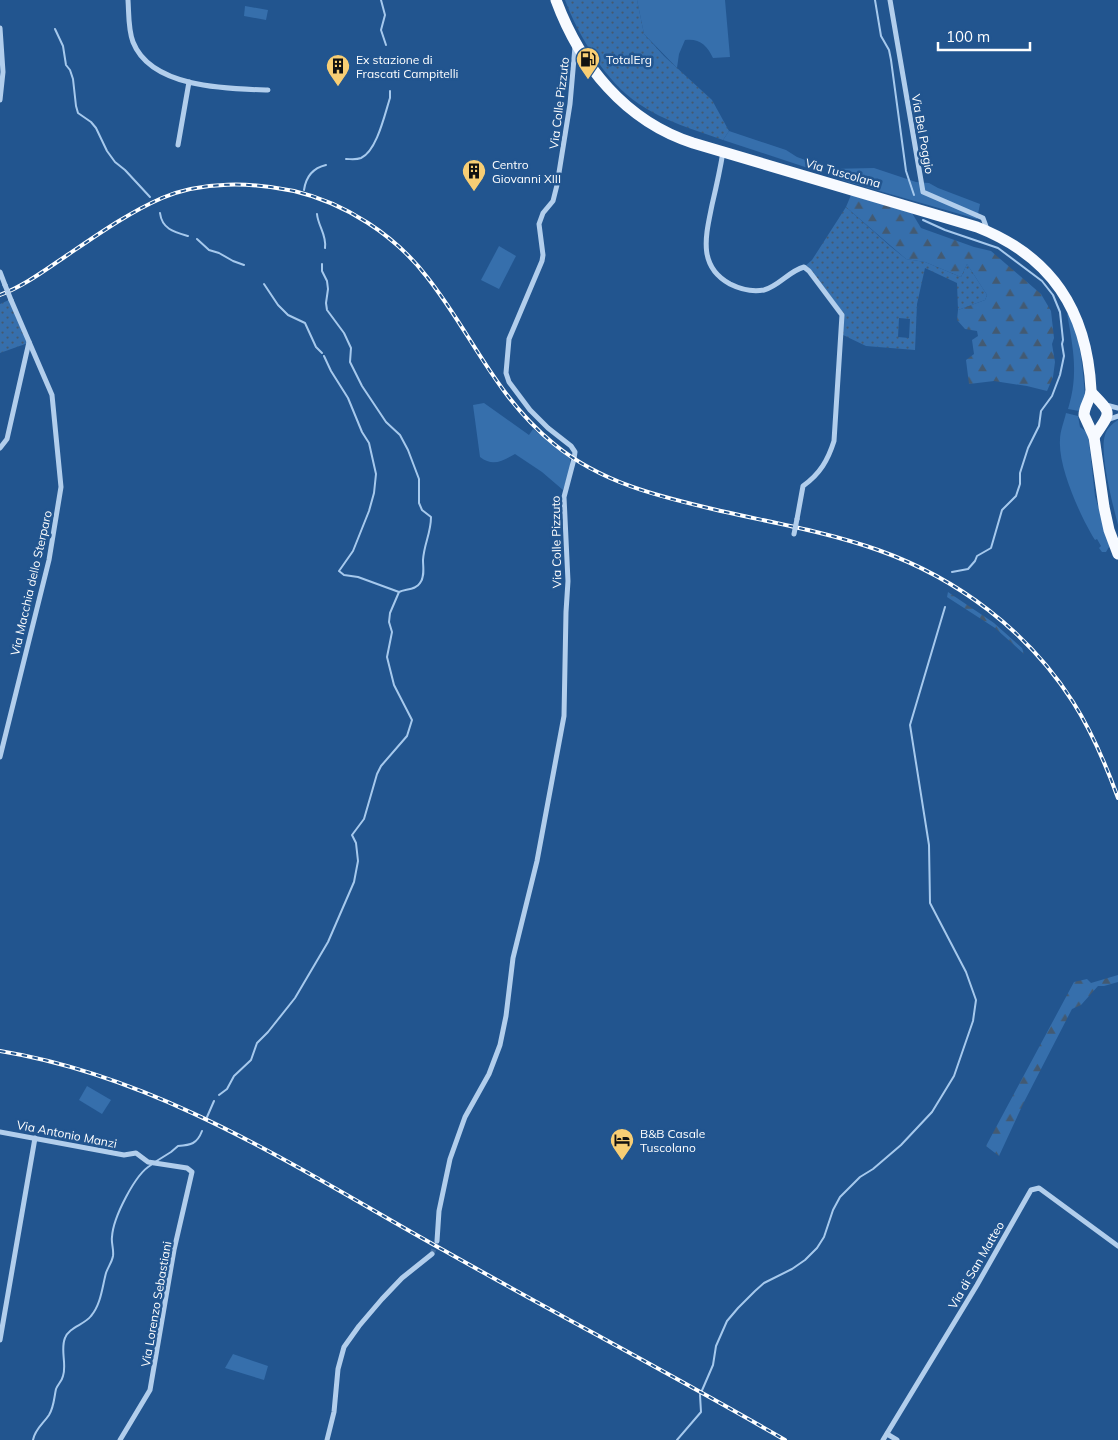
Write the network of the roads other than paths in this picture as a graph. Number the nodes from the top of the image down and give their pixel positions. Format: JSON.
{"nodes":[{"id":1,"x":128,"y":0,"type":"edge"},
{"id":2,"x":556,"y":0,"type":"edge"},
{"id":3,"x":890,"y":0,"type":"edge"},
{"id":4,"x":0,"y":28,"type":"edge"},
{"id":5,"x":576,"y":44,"type":"junction"},
{"id":6,"x":189,"y":82,"type":"junction"},
{"id":7,"x":268,"y":90,"type":"dead end"},
{"id":8,"x":0,"y":100,"type":"edge"},
{"id":9,"x":178,"y":146,"type":"dead end"},
{"id":10,"x":723,"y":152,"type":"junction"},
{"id":11,"x":988,"y":231,"type":"junction"},
{"id":12,"x":0,"y":272,"type":"edge"},
{"id":13,"x":29,"y":342,"type":"junction"},
{"id":14,"x":1091,"y":392,"type":"junction"},
{"id":15,"x":1088,"y":404,"type":"junction"},
{"id":16,"x":1103,"y":404,"type":"junction"},
{"id":17,"x":1118,"y":408,"type":"edge"},
{"id":18,"x":1118,"y":416,"type":"edge"},
{"id":19,"x":1087,"y":422,"type":"junction"},
{"id":20,"x":1104,"y":422,"type":"junction"},
{"id":21,"x":1094,"y":436,"type":"junction"},
{"id":22,"x":0,"y":448,"type":"edge"},
{"id":23,"x":794,"y":534,"type":"dead end"},
{"id":24,"x":1118,"y":554,"type":"edge"},
{"id":25,"x":0,"y":758,"type":"edge"},
{"id":26,"x":0,"y":1132,"type":"edge"},
{"id":27,"x":35,"y":1138,"type":"junction"},
{"id":28,"x":187,"y":1168,"type":"joint"},
{"id":29,"x":437,"y":1241,"type":"tunnel mouth"},
{"id":30,"x":1118,"y":1246,"type":"edge"},
{"id":31,"x":432,"y":1254,"type":"tunnel mouth"},
{"id":32,"x":0,"y":1340,"type":"edge"},
{"id":33,"x":887,"y":1434,"type":"junction"},
{"id":34,"x":120,"y":1440,"type":"edge"},
{"id":35,"x":327,"y":1440,"type":"edge"},
{"id":36,"x":884,"y":1440,"type":"edge"},
{"id":37,"x":897,"y":1440,"type":"edge"}],
"edges":[{"from":1,"to":6,"type":"street"},
{"from":2,"to":5,"type":"main road","name":"Via Tuscolana"},
{"from":3,"to":11,"type":"street","name":"Via Bel Poggio"},
{"from":4,"to":8,"type":"street"},
{"from":5,"to":10,"type":"main road","name":"Via Tuscolana"},
{"from":5,"to":29,"type":"street","name":"Via Colle Pizzuto"},
{"from":6,"to":7,"type":"street"},
{"from":6,"to":9,"type":"street"},
{"from":10,"to":11,"type":"main road","name":"Via Tuscolana"},
{"from":10,"to":23,"type":"street","bridge":true},
{"from":11,"to":14,"type":"main road","name":"Via Tuscolana"},
{"from":12,"to":13,"type":"street","name":"Via Macchia dello Sterparo","bridge":true},
{"from":13,"to":22,"type":"street"},
{"from":13,"to":25,"type":"street","name":"Via Macchia dello Sterparo"},
{"from":14,"to":15,"type":"main road"},
{"from":14,"to":16,"type":"main road"},
{"from":15,"to":16,"type":"main road"},
{"from":15,"to":19,"type":"main road"},
{"from":16,"to":17,"type":"street"},
{"from":16,"to":20,"type":"main road"},
{"from":18,"to":20,"type":"street"},
{"from":19,"to":20,"type":"main road"},
{"from":19,"to":21,"type":"main road"},
{"from":20,"to":21,"type":"main road"},
{"from":21,"to":24,"type":"main road"},
{"from":26,"to":27,"type":"street","name":"Via Antonio Manzi"},
{"from":27,"to":28,"type":"street","name":"Via Antonio Manzi"},
{"from":27,"to":32,"type":"street"},
{"from":28,"to":34,"type":"street","name":"Via Lorenzo Sebastiani"},
{"from":30,"to":33,"type":"street","name":"Via di San Matteo"},
{"from":31,"to":35,"type":"street"},
{"from":33,"to":36,"type":"street","name":"Via di San Matteo"},
{"from":33,"to":37,"type":"street"}]}
